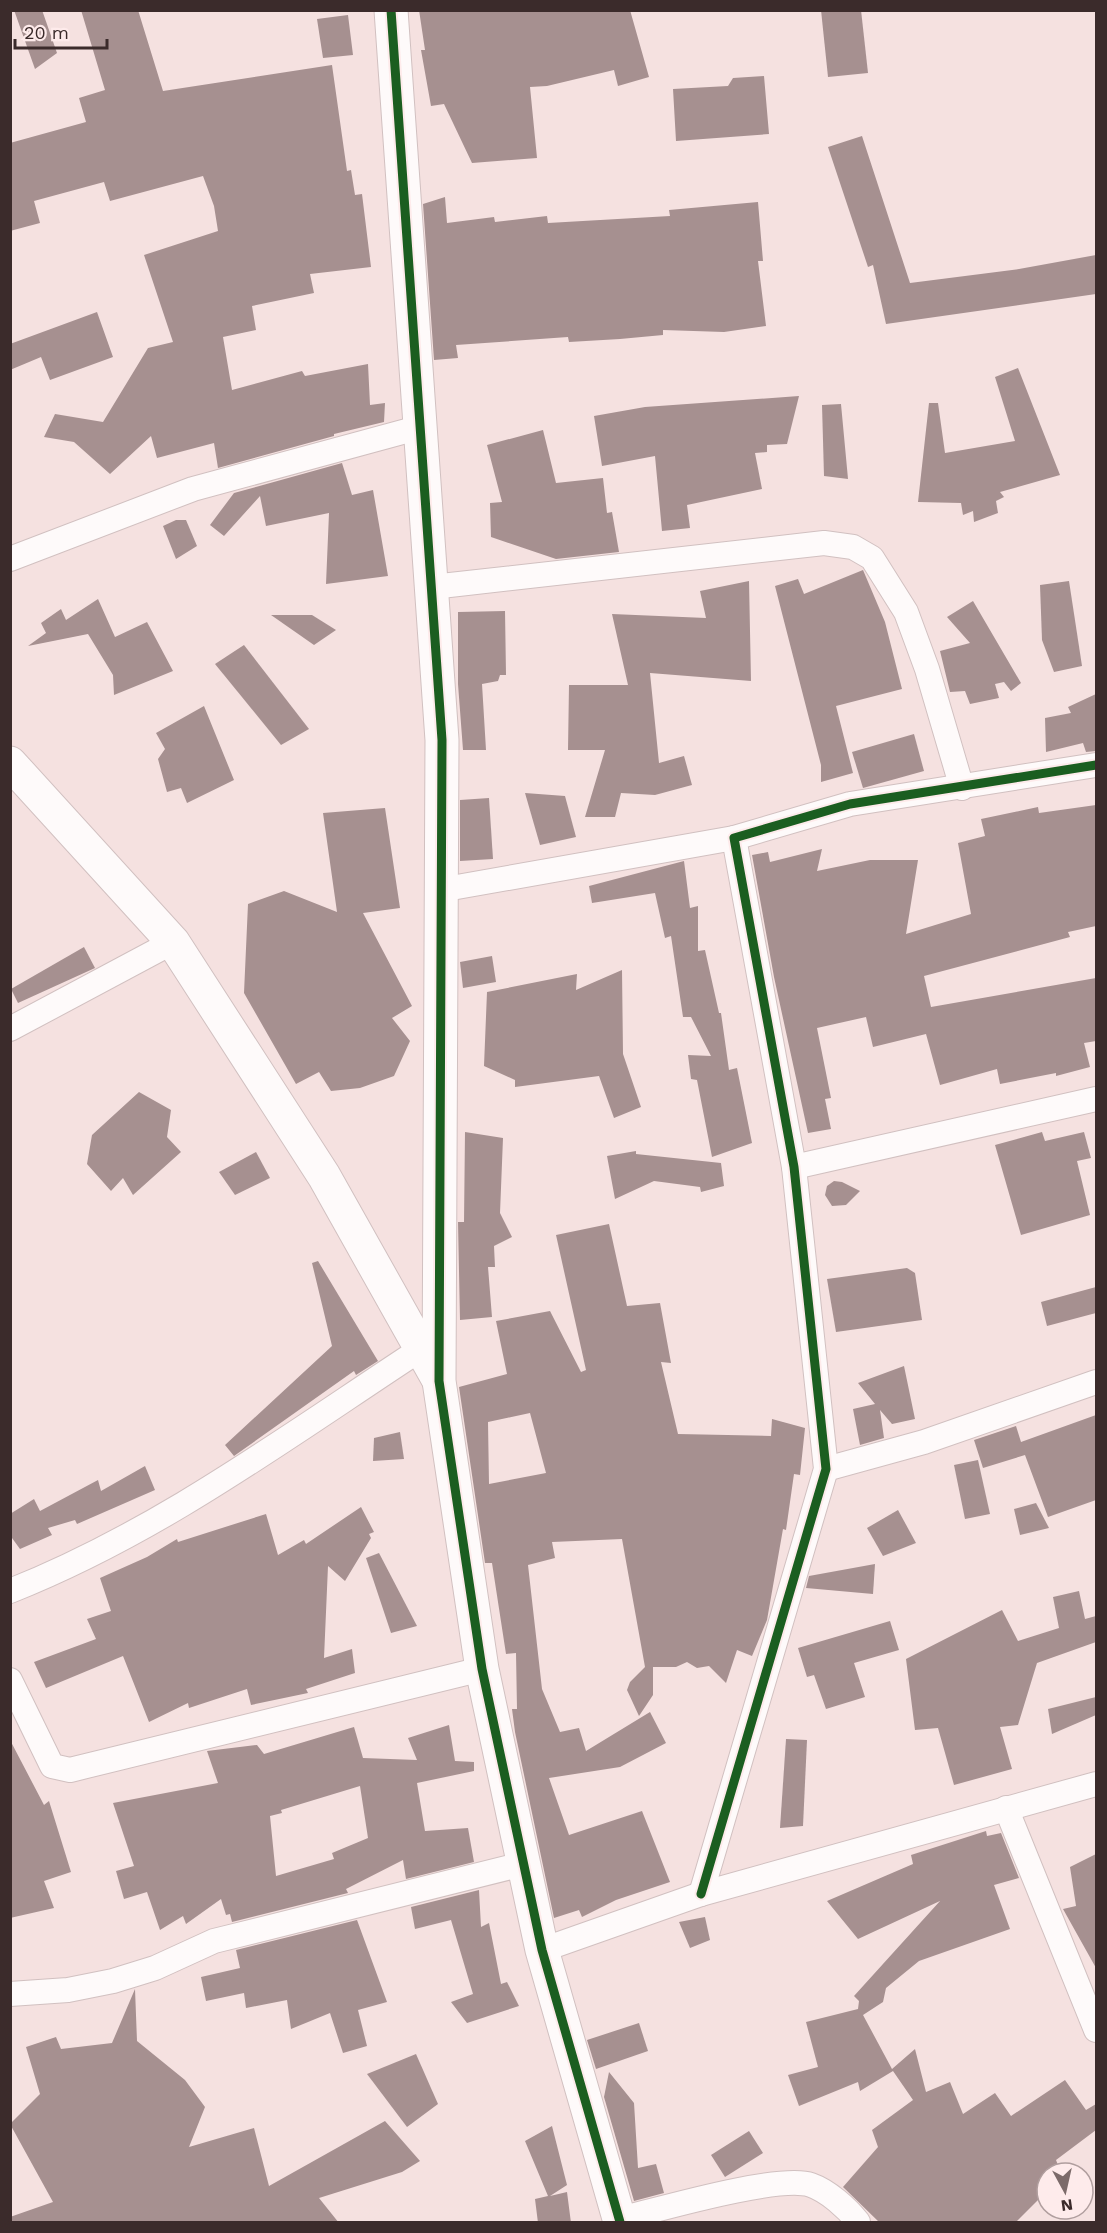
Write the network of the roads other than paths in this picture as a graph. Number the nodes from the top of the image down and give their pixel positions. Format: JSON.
{"nodes":[{"id":1,"x":391,"y":10,"type":"edge"},
{"id":2,"x":421,"y":427,"type":"junction"},
{"id":3,"x":10,"y":559,"type":"edge"},
{"id":4,"x":432,"y":587,"type":"junction"},
{"id":5,"x":10,"y":763,"type":"edge"},
{"id":6,"x":1096,"y":765,"type":"edge"},
{"id":7,"x":962,"y":788,"type":"junction"},
{"id":8,"x":734,"y":838,"type":"junction"},
{"id":9,"x":440,"y":890,"type":"junction"},
{"id":10,"x":173,"y":942,"type":"junction"},
{"id":11,"x":10,"y":1029,"type":"edge"},
{"id":12,"x":1096,"y":1099,"type":"edge"},
{"id":13,"x":794,"y":1167,"type":"junction"},
{"id":14,"x":421,"y":1349,"type":"junction"},
{"id":15,"x":439,"y":1381,"type":"junction"},
{"id":16,"x":1096,"y":1382,"type":"edge"},
{"id":17,"x":826,"y":1469,"type":"junction"},
{"id":18,"x":10,"y":1592,"type":"edge"},
{"id":19,"x":482,"y":1669,"type":"junction"},
{"id":20,"x":10,"y":1680,"type":"edge"},
{"id":21,"x":1096,"y":1784,"type":"edge"},
{"id":22,"x":1006,"y":1808,"type":"junction"},
{"id":23,"x":524,"y":1864,"type":"junction"},
{"id":24,"x":701,"y":1894,"type":"junction"},
{"id":25,"x":542,"y":1950,"type":"junction"},
{"id":26,"x":10,"y":1994,"type":"edge"},
{"id":27,"x":1096,"y":2030,"type":"edge"},
{"id":28,"x":620,"y":2221,"type":"edge"},
{"id":29,"x":858,"y":2223,"type":"edge"}],
"edges":[{"from":1,"to":2,"type":"street"},
{"from":2,"to":3,"type":"street"},
{"from":2,"to":4,"type":"street"},
{"from":4,"to":7,"type":"street"},
{"from":4,"to":9,"type":"street"},
{"from":5,"to":10,"type":"street"},
{"from":6,"to":7,"type":"street"},
{"from":7,"to":8,"type":"street"},
{"from":8,"to":9,"type":"street"},
{"from":8,"to":13,"type":"street"},
{"from":9,"to":15,"type":"street"},
{"from":10,"to":11,"type":"street"},
{"from":10,"to":14,"type":"street"},
{"from":12,"to":13,"type":"street"},
{"from":13,"to":17,"type":"street"},
{"from":14,"to":15,"type":"street"},
{"from":14,"to":18,"type":"street"},
{"from":15,"to":19,"type":"street"},
{"from":16,"to":17,"type":"street"},
{"from":17,"to":24,"type":"street"},
{"from":19,"to":20,"type":"street"},
{"from":19,"to":23,"type":"street"},
{"from":21,"to":22,"type":"street"},
{"from":22,"to":24,"type":"street"},
{"from":22,"to":27,"type":"street"},
{"from":23,"to":25,"type":"street"},
{"from":23,"to":26,"type":"street"},
{"from":24,"to":25,"type":"street"},
{"from":25,"to":28,"type":"street"},
{"from":28,"to":29,"type":"street"}]}
